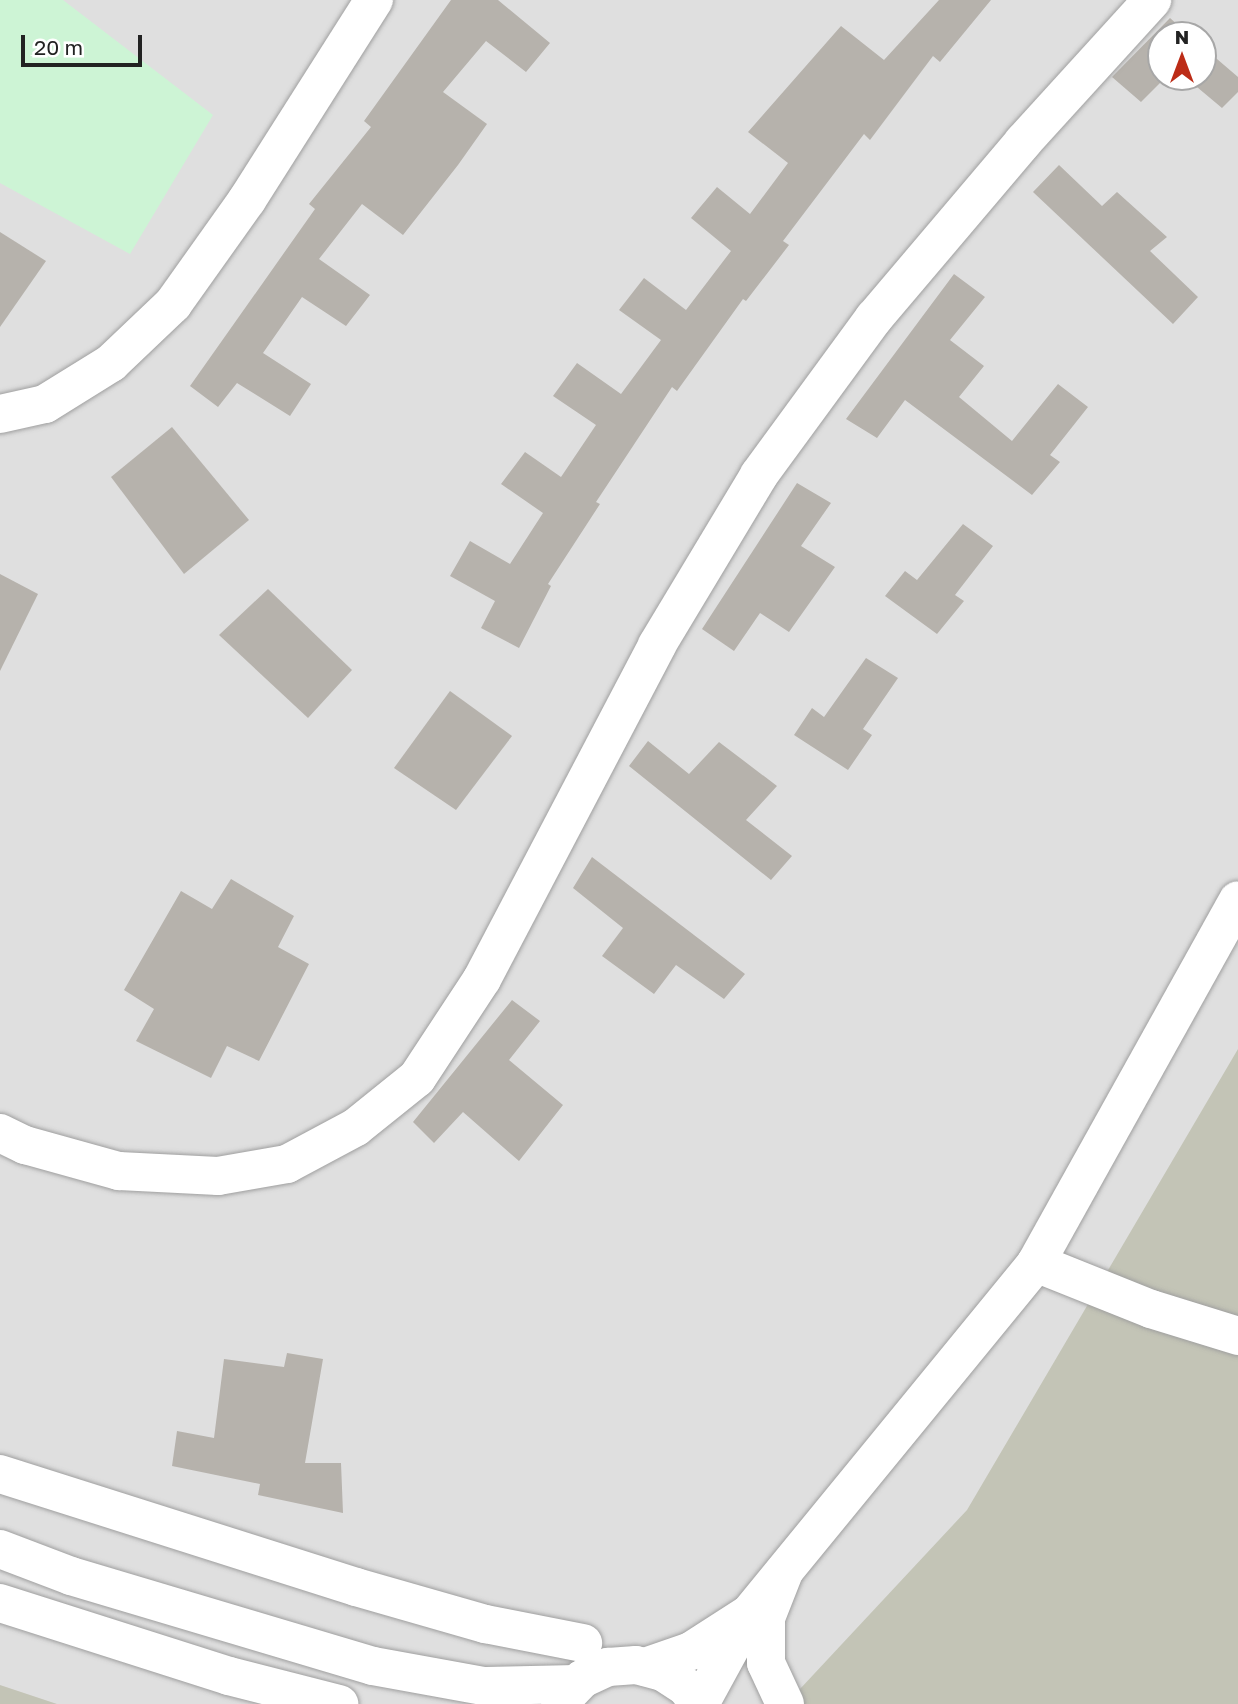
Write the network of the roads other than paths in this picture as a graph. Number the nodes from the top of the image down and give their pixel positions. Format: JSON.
{"nodes":[{"id":1,"x":374,"y":0,"type":"edge"},
{"id":2,"x":1152,"y":0,"type":"edge"},
{"id":3,"x":0,"y":414,"type":"edge"},
{"id":4,"x":1238,"y":900,"type":"edge"},
{"id":5,"x":0,"y":1133,"type":"edge"},
{"id":6,"x":1036,"y":1263,"type":"junction"},
{"id":7,"x":1238,"y":1336,"type":"edge"},
{"id":8,"x":0,"y":1474,"type":"edge"},
{"id":9,"x":0,"y":1549,"type":"edge"},
{"id":10,"x":784,"y":1572,"type":"junction"},
{"id":11,"x":0,"y":1603,"type":"edge"},
{"id":12,"x":749,"y":1614,"type":"junction"},
{"id":13,"x":583,"y":1643,"type":"dead end"},
{"id":14,"x":645,"y":1667,"type":"junction"},
{"id":15,"x":567,"y":1694,"type":"edge"},
{"id":16,"x":339,"y":1704,"type":"edge"},
{"id":17,"x":699,"y":1704,"type":"edge"},
{"id":18,"x":785,"y":1704,"type":"edge"}],
"edges":[{"from":1,"to":3,"type":"street"},
{"from":2,"to":5,"type":"street"},
{"from":4,"to":6,"type":"street"},
{"from":6,"to":7,"type":"street"},
{"from":6,"to":10,"type":"street"},
{"from":8,"to":13,"type":"street"},
{"from":9,"to":15,"type":"street"},
{"from":10,"to":12,"type":"street"},
{"from":10,"to":18,"type":"street"},
{"from":11,"to":16,"type":"street"},
{"from":12,"to":14,"type":"street"},
{"from":12,"to":17,"type":"street"},
{"from":14,"to":15,"type":"street"},
{"from":14,"to":17,"type":"street"}]}
